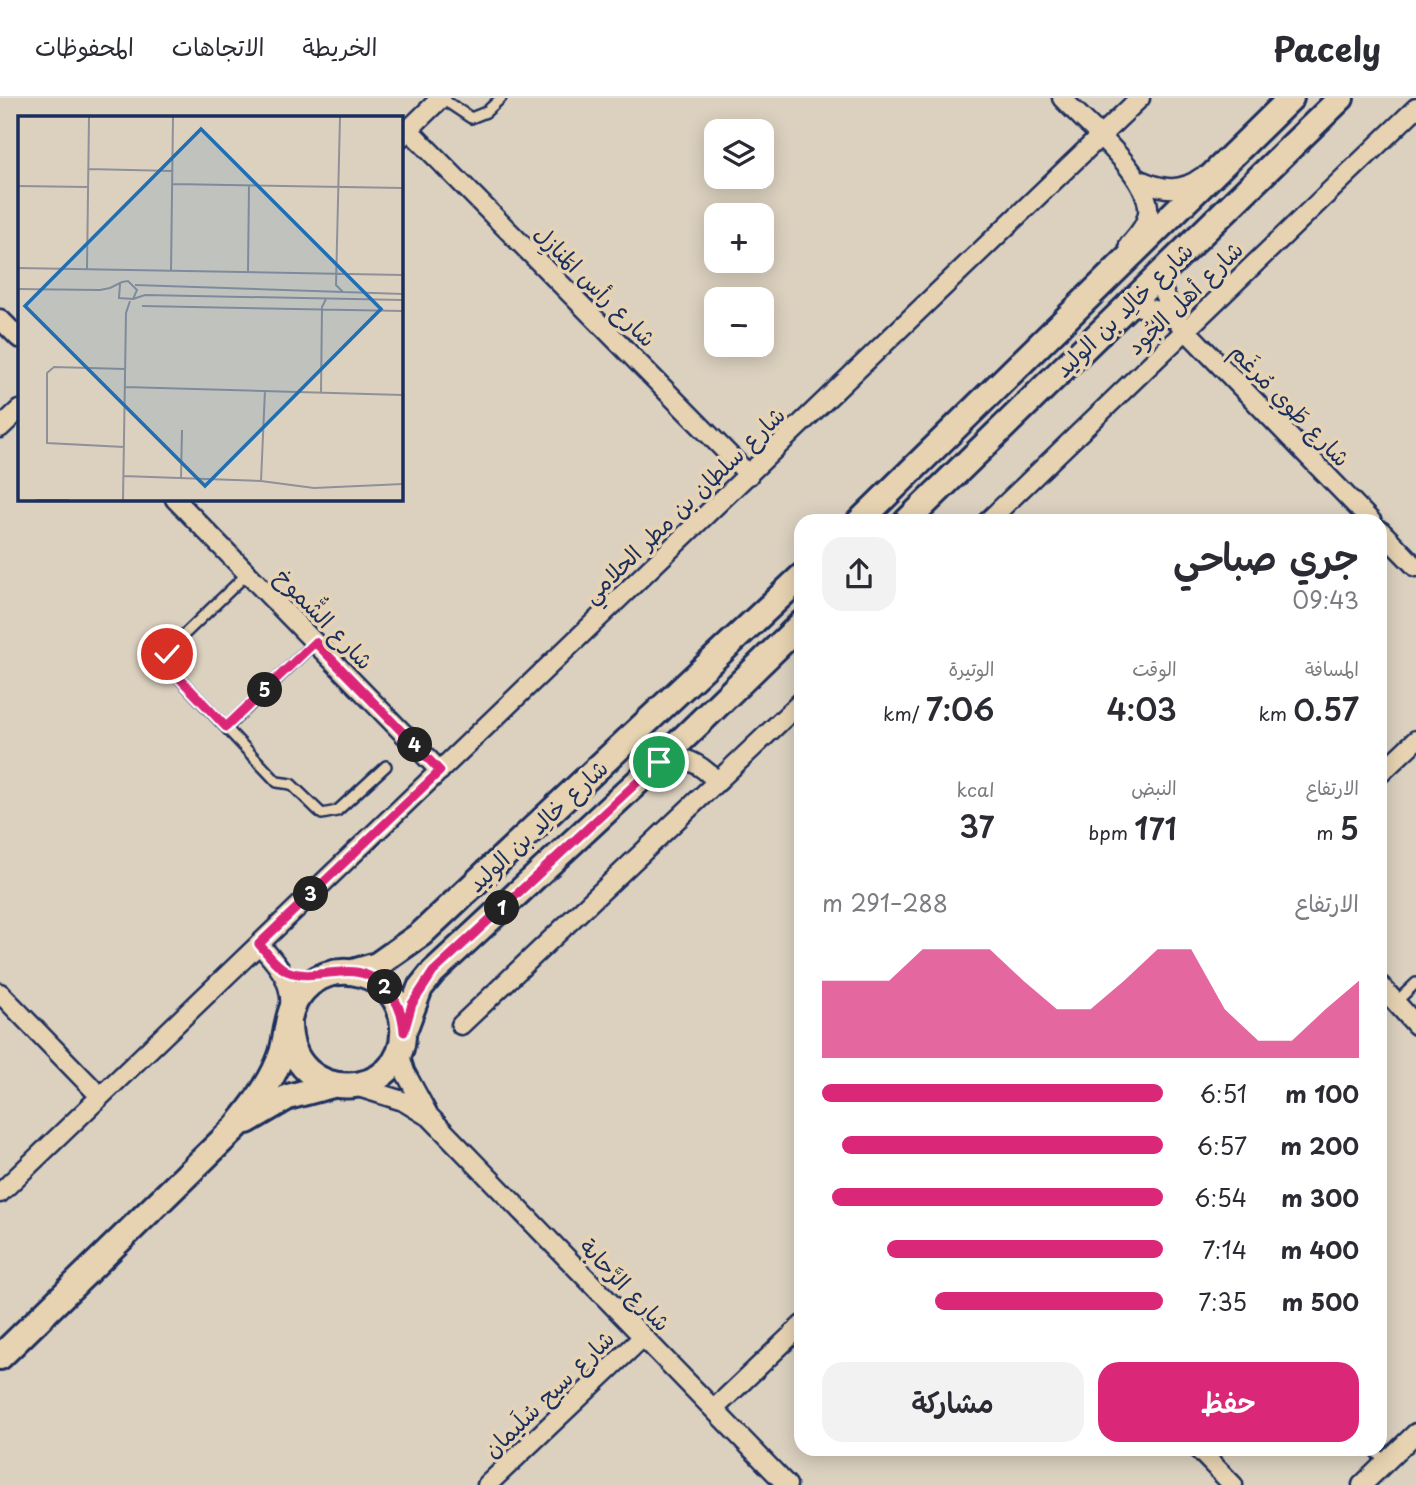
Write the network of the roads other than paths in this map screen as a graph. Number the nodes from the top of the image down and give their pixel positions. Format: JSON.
{"nodes":[{"id":1,"x":441,"y":98,"type":"edge"},
{"id":2,"x":501,"y":98,"type":"edge"},
{"id":3,"x":1062,"y":98,"type":"edge"},
{"id":4,"x":1140,"y":98,"type":"edge"},
{"id":5,"x":1291,"y":98,"type":"edge"},
{"id":6,"x":1342,"y":98,"type":"edge"},
{"id":7,"x":1416,"y":108,"type":"edge"},
{"id":8,"x":405,"y":133,"type":"edge"},
{"id":9,"x":1099,"y":137,"type":"junction"},
{"id":10,"x":1247,"y":140,"type":"junction"},
{"id":11,"x":1140,"y":180,"type":"junction"},
{"id":12,"x":1160,"y":272,"type":"junction"},
{"id":13,"x":1103,"y":279,"type":"junction"},
{"id":14,"x":1128,"y":304,"type":"junction"},
{"id":15,"x":0,"y":318,"type":"edge"},
{"id":16,"x":1180,"y":325,"type":"junction"},
{"id":17,"x":18,"y":337,"type":"edge"},
{"id":18,"x":18,"y":411,"type":"edge"},
{"id":19,"x":0,"y":428,"type":"edge"},
{"id":20,"x":749,"y":475,"type":"junction"},
{"id":21,"x":176,"y":500,"type":"edge"},
{"id":22,"x":868,"y":514,"type":"edge"},
{"id":23,"x":914,"y":514,"type":"edge"},
{"id":24,"x":995,"y":514,"type":"edge"},
{"id":25,"x":1363,"y":514,"type":"edge"},
{"id":26,"x":1387,"y":537,"type":"edge"},
{"id":27,"x":1416,"y":567,"type":"edge"},
{"id":28,"x":248,"y":573,"type":"junction"},
{"id":29,"x":794,"y":584,"type":"edge"},
{"id":30,"x":794,"y":631,"type":"edge"},
{"id":31,"x":315,"y":642,"type":"junction"},
{"id":32,"x":794,"y":709,"type":"edge"},
{"id":33,"x":698,"y":722,"type":"junction"},
{"id":34,"x":226,"y":727,"type":"junction"},
{"id":35,"x":1416,"y":740,"type":"edge"},
{"id":36,"x":659,"y":762,"type":"junction"},
{"id":37,"x":386,"y":766,"type":"dead end"},
{"id":38,"x":703,"y":767,"type":"junction"},
{"id":39,"x":1387,"y":767,"type":"edge"},
{"id":40,"x":440,"y":771,"type":"junction"},
{"id":41,"x":718,"y":782,"type":"junction"},
{"id":42,"x":259,"y":944,"type":"junction"},
{"id":43,"x":280,"y":967,"type":"junction"},
{"id":44,"x":343,"y":972,"type":"junction"},
{"id":45,"x":1416,"y":983,"type":"edge"},
{"id":46,"x":1387,"y":992,"type":"edge"},
{"id":47,"x":0,"y":993,"type":"edge"},
{"id":48,"x":1396,"y":1002,"type":"junction"},
{"id":49,"x":289,"y":1021,"type":"junction"},
{"id":50,"x":461,"y":1024,"type":"dead end"},
{"id":51,"x":1416,"y":1024,"type":"edge"},
{"id":52,"x":401,"y":1042,"type":"junction"},
{"id":53,"x":343,"y":1086,"type":"junction"},
{"id":54,"x":100,"y":1096,"type":"junction"},
{"id":55,"x":429,"y":1116,"type":"junction"},
{"id":56,"x":237,"y":1126,"type":"junction"},
{"id":57,"x":0,"y":1193,"type":"edge"},
{"id":58,"x":794,"y":1333,"type":"edge"},
{"id":59,"x":643,"y":1337,"type":"junction"},
{"id":60,"x":0,"y":1357,"type":"edge"},
{"id":61,"x":715,"y":1408,"type":"junction"},
{"id":62,"x":1416,"y":1433,"type":"edge"},
{"id":63,"x":1205,"y":1456,"type":"edge"},
{"id":64,"x":1380,"y":1456,"type":"edge"},
{"id":65,"x":1386,"y":1462,"type":"junction"},
{"id":66,"x":487,"y":1485,"type":"edge"},
{"id":67,"x":787,"y":1485,"type":"edge"},
{"id":68,"x":1233,"y":1485,"type":"edge"},
{"id":69,"x":1362,"y":1485,"type":"edge"}],
"edges":[{"from":1,"to":2,"type":"lane"},
{"from":1,"to":8,"type":"street"},
{"from":3,"to":9,"type":"street"},
{"from":4,"to":9,"type":"street","name":"شارع سلطان بن مطر الحلامي"},
{"from":5,"to":10,"type":"street","name":"شارع خالِد بن الوليد"},
{"from":6,"to":12,"type":"street","name":"شارع خالِد بن الوليد"},
{"from":7,"to":16,"type":"street","name":"شارع أهل الجُود"},
{"from":8,"to":20,"type":"street","name":"شارع رأس المَنازِل"},
{"from":9,"to":11,"type":"street"},
{"from":9,"to":20,"type":"street","name":"شارع سلطان بن مطر الحلامي"},
{"from":10,"to":11,"type":"street"},
{"from":10,"to":13,"type":"street","name":"شارع خالِد بن الوليد"},
{"from":11,"to":13,"type":"street"},
{"from":12,"to":14,"type":"street","name":"شارع خالِد بن الوليد"},
{"from":12,"to":16,"type":"street","name":"شارع طَوي مُرغَم"},
{"from":13,"to":22,"type":"street","name":"شارع خالِد بن الوليد"},
{"from":14,"to":16,"type":"street","name":"شارع طَوي مُرغَم"},
{"from":14,"to":23,"type":"street","name":"شارع خالِد بن الوليد"},
{"from":15,"to":17,"type":"street"},
{"from":16,"to":24,"type":"street","name":"شارع أهل الجُود"},
{"from":16,"to":25,"type":"street","name":"شارع طَوي مُرغَم"},
{"from":18,"to":19,"type":"street"},
{"from":20,"to":40,"type":"street","name":"شارع سلطان بن مطر الحلامي"},
{"from":21,"to":28,"type":"street","name":"شارع الشُّموخ"},
{"from":26,"to":27,"type":"street"},
{"from":28,"to":31,"type":"street","name":"شارع الشُّموخ"},
{"from":28,"to":34,"type":"lane"},
{"from":29,"to":44,"type":"street","name":"شارع خالِد بن الوليد"},
{"from":30,"to":33,"type":"street","name":"شارع خالِد بن الوليد"},
{"from":31,"to":34,"type":"lane"},
{"from":31,"to":40,"type":"street","name":"شارع الشُّموخ"},
{"from":32,"to":41,"type":"street"},
{"from":33,"to":36,"type":"street","name":"شارع خالِد بن الوليد"},
{"from":33,"to":38,"type":"street"},
{"from":34,"to":37,"type":"lane"},
{"from":35,"to":39,"type":"street"},
{"from":36,"to":38,"type":"street"},
{"from":36,"to":52,"type":"street","name":"شارع خالِد بن الوليد"},
{"from":38,"to":41,"type":"street"},
{"from":40,"to":42,"type":"street","name":"شارع سلطان بن مطر الحلامي"},
{"from":41,"to":50,"type":"street"},
{"from":42,"to":43,"type":"street"},
{"from":42,"to":54,"type":"street","name":"شارع سلطان بن مطر الحلامي"},
{"from":43,"to":44,"type":"street"},
{"from":43,"to":49,"type":"street"},
{"from":44,"to":49,"type":"street"},
{"from":44,"to":52,"type":"street"},
{"from":45,"to":48,"type":"lane"},
{"from":46,"to":48,"type":"street"},
{"from":47,"to":54,"type":"street"},
{"from":48,"to":51,"type":"street"},
{"from":49,"to":53,"type":"street"},
{"from":49,"to":56,"type":"street"},
{"from":52,"to":53,"type":"street"},
{"from":52,"to":55,"type":"street","name":"شارع الرَّحابة"},
{"from":53,"to":55,"type":"street","name":"شارع الرَّحابة"},
{"from":53,"to":56,"type":"street"},
{"from":54,"to":57,"type":"street","name":"شارع سلطان بن مطر الحلامي"},
{"from":55,"to":59,"type":"street","name":"شارع الرَّحابة"},
{"from":56,"to":60,"type":"street"},
{"from":58,"to":61,"type":"street"},
{"from":59,"to":61,"type":"street","name":"شارع الرَّحابة"},
{"from":59,"to":66,"type":"street","name":"شارع سيح سُلَيمان"},
{"from":61,"to":67,"type":"street","name":"شارع الرَّحابة"},
{"from":62,"to":65,"type":"street"},
{"from":63,"to":68,"type":"street"},
{"from":64,"to":65,"type":"lane"},
{"from":65,"to":69,"type":"street"}]}
